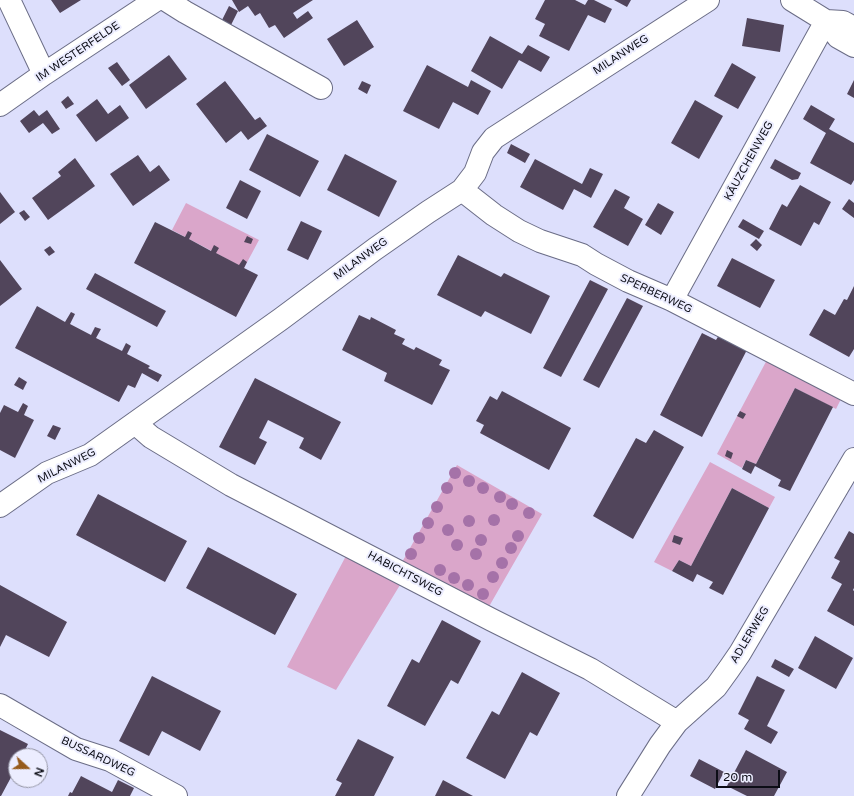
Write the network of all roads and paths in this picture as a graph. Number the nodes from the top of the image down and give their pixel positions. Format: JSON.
{"nodes":[{"id":1,"x":9,"y":0,"type":"edge"},
{"id":2,"x":156,"y":0,"type":"edge"},
{"id":3,"x":166,"y":0,"type":"edge"},
{"id":4,"x":708,"y":0,"type":"edge"},
{"id":5,"x":792,"y":0,"type":"edge"},
{"id":6,"x":826,"y":21,"type":"junction"},
{"id":7,"x":854,"y":28,"type":"edge"},
{"id":8,"x":854,"y":46,"type":"edge"},
{"id":9,"x":44,"y":74,"type":"junction"},
{"id":10,"x":321,"y":88,"type":"dead end"},
{"id":11,"x":0,"y":105,"type":"edge"},
{"id":12,"x":462,"y":190,"type":"junction"},
{"id":13,"x":672,"y":300,"type":"junction"},
{"id":14,"x":854,"y":394,"type":"edge"},
{"id":15,"x":135,"y":424,"type":"junction"},
{"id":16,"x":854,"y":459,"type":"edge"},
{"id":17,"x":0,"y":506,"type":"edge"},
{"id":18,"x":0,"y":705,"type":"edge"},
{"id":19,"x":677,"y":722,"type":"junction"},
{"id":20,"x":176,"y":796,"type":"edge"},
{"id":21,"x":628,"y":796,"type":"edge"}],
"edges":[{"from":1,"to":9,"type":"street"},
{"from":2,"to":9,"type":"street","name":"IM WESTERFELDE"},
{"from":3,"to":10,"type":"street"},
{"from":4,"to":12,"type":"street","name":"MILANWEG"},
{"from":5,"to":6,"type":"street"},
{"from":6,"to":7,"type":"street"},
{"from":6,"to":8,"type":"street"},
{"from":6,"to":13,"type":"street","name":"KÄUZCHENWEG"},
{"from":9,"to":11,"type":"street","name":"IM WESTERFELDE"},
{"from":12,"to":13,"type":"street","name":"SPERBERWEG"},
{"from":12,"to":15,"type":"street","name":"MILANWEG"},
{"from":13,"to":14,"type":"street","name":"SPERBERWEG"},
{"from":15,"to":17,"type":"street","name":"MILANWEG"},
{"from":15,"to":19,"type":"street","name":"HABICHTSWEG"},
{"from":16,"to":19,"type":"street","name":"ADLERWEG"},
{"from":18,"to":20,"type":"street","name":"BUSSARDWEG"},
{"from":19,"to":21,"type":"street","name":"ADLERWEG"}]}
